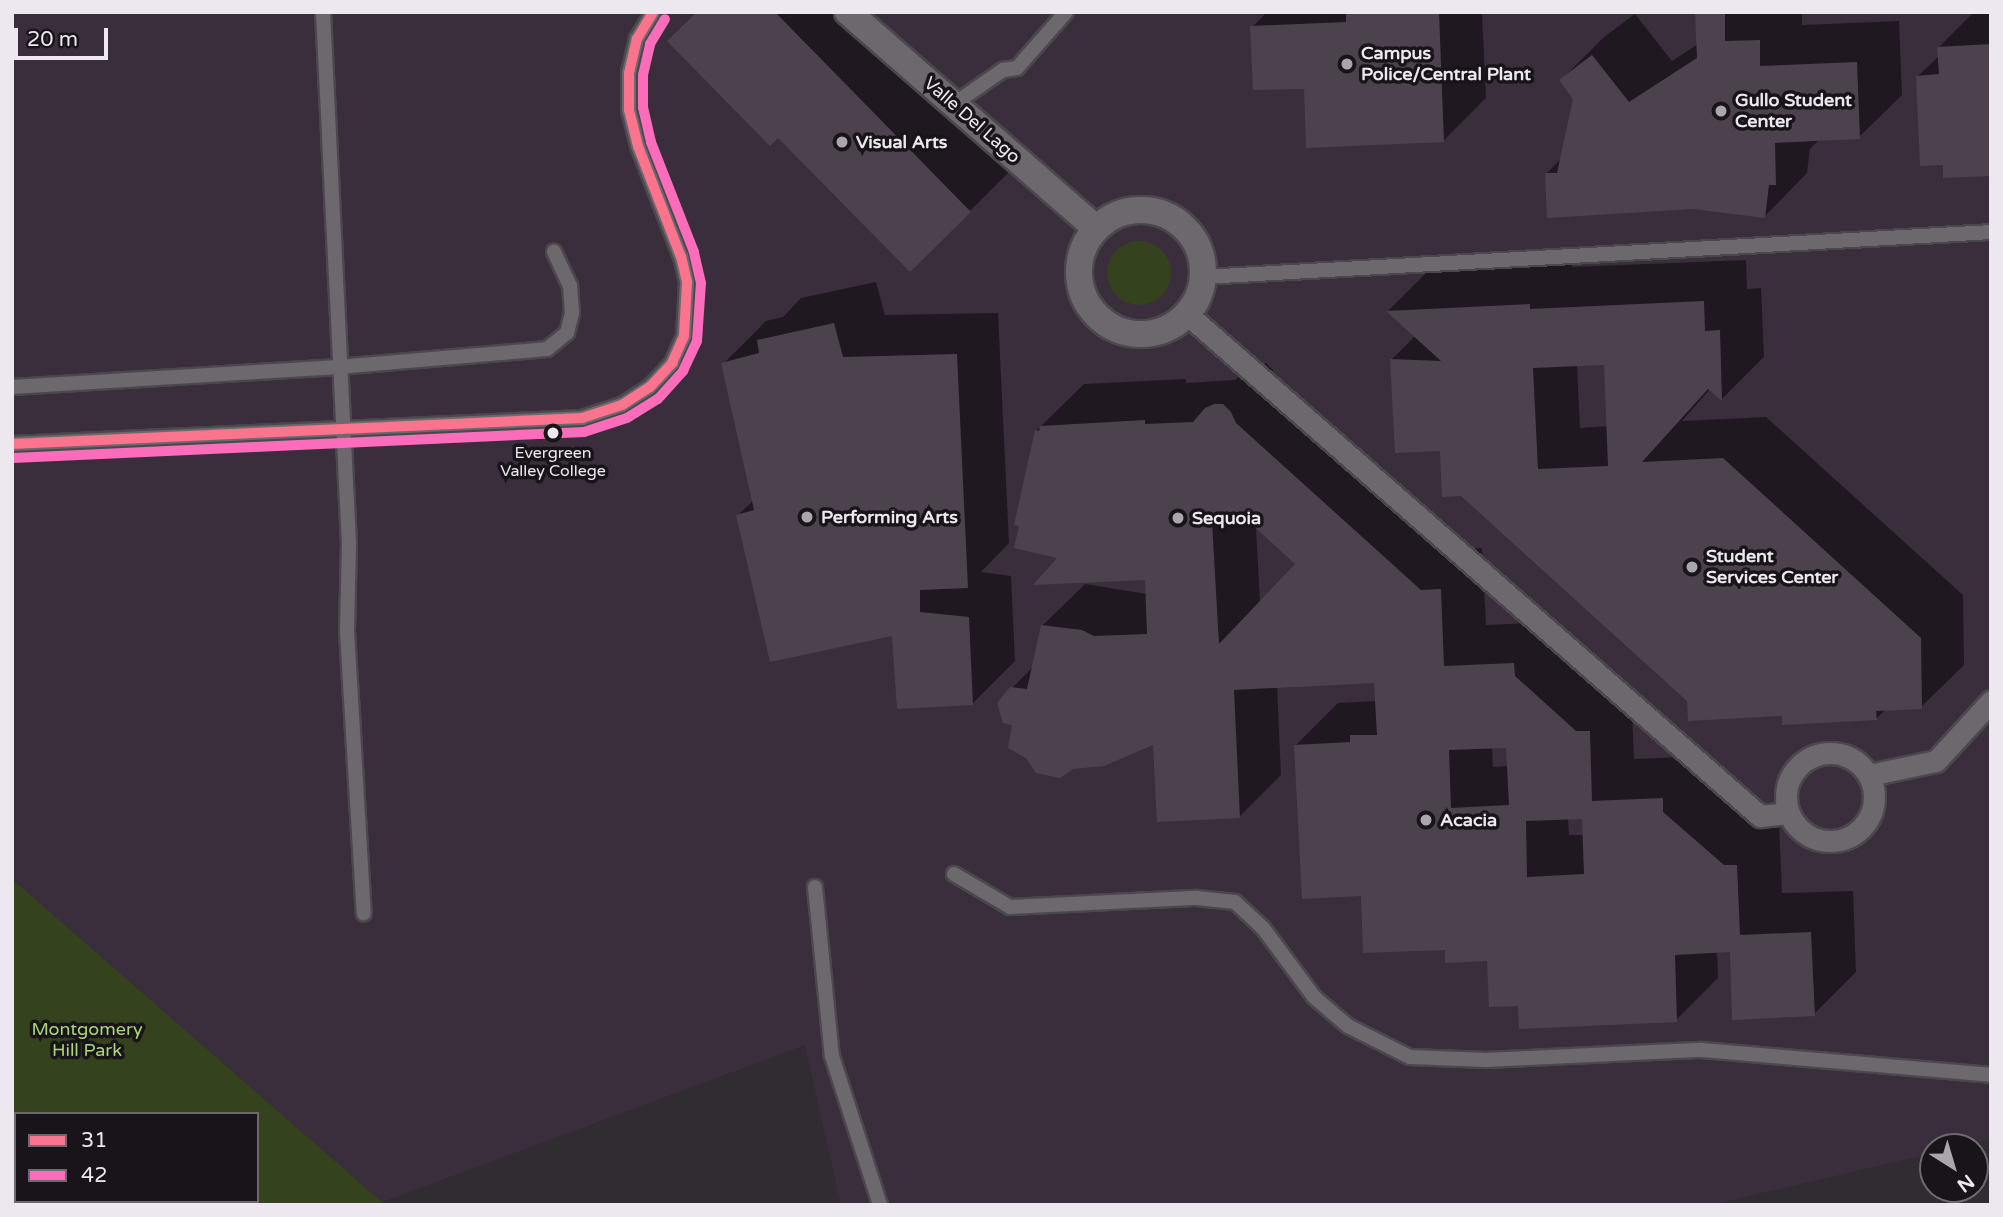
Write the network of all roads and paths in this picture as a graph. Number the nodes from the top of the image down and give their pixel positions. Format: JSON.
{"nodes":[{"id":1,"x":323,"y":12,"type":"edge"},
{"id":2,"x":653,"y":12,"type":"edge"},
{"id":3,"x":848,"y":12,"type":"edge"},
{"id":4,"x":1066,"y":12,"type":"edge"},
{"id":5,"x":954,"y":104,"type":"junction"},
{"id":6,"x":1096,"y":228,"type":"junction"},
{"id":7,"x":1991,"y":232,"type":"edge"},
{"id":8,"x":554,"y":253,"type":"dead end"},
{"id":9,"x":1204,"y":277,"type":"junction"},
{"id":10,"x":1187,"y":314,"type":"junction"},
{"id":11,"x":338,"y":367,"type":"junction"},
{"id":12,"x":12,"y":387,"type":"edge"},
{"id":13,"x":341,"y":428,"type":"junction"},
{"id":14,"x":12,"y":444,"type":"edge"},
{"id":15,"x":1991,"y":701,"type":"edge"},
{"id":16,"x":1869,"y":775,"type":"junction"},
{"id":17,"x":1788,"y":813,"type":"junction"},
{"id":18,"x":954,"y":874,"type":"dead end"},
{"id":19,"x":815,"y":887,"type":"dead end"},
{"id":20,"x":364,"y":913,"type":"dead end"},
{"id":21,"x":1991,"y":1075,"type":"edge"},
{"id":22,"x":880,"y":1205,"type":"edge"}],
"edges":[{"from":1,"to":11,"type":"lane"},
{"from":2,"to":13,"type":"lane"},
{"from":3,"to":5,"type":"street","name":"Valle Del Lago"},
{"from":4,"to":5,"type":"lane"},
{"from":5,"to":6,"type":"street","name":"Valle Del Lago"},
{"from":6,"to":9,"type":"street"},
{"from":6,"to":10,"type":"street"},
{"from":7,"to":9,"type":"lane"},
{"from":8,"to":11,"type":"lane"},
{"from":9,"to":10,"type":"street"},
{"from":10,"to":17,"type":"street"},
{"from":11,"to":12,"type":"lane"},
{"from":11,"to":13,"type":"lane"},
{"from":13,"to":14,"type":"lane"},
{"from":13,"to":20,"type":"lane"},
{"from":15,"to":16,"type":"street"},
{"from":16,"to":17,"type":"street"},
{"from":16,"to":17,"type":"street"},
{"from":18,"to":21,"type":"lane"},
{"from":19,"to":22,"type":"lane"}]}
